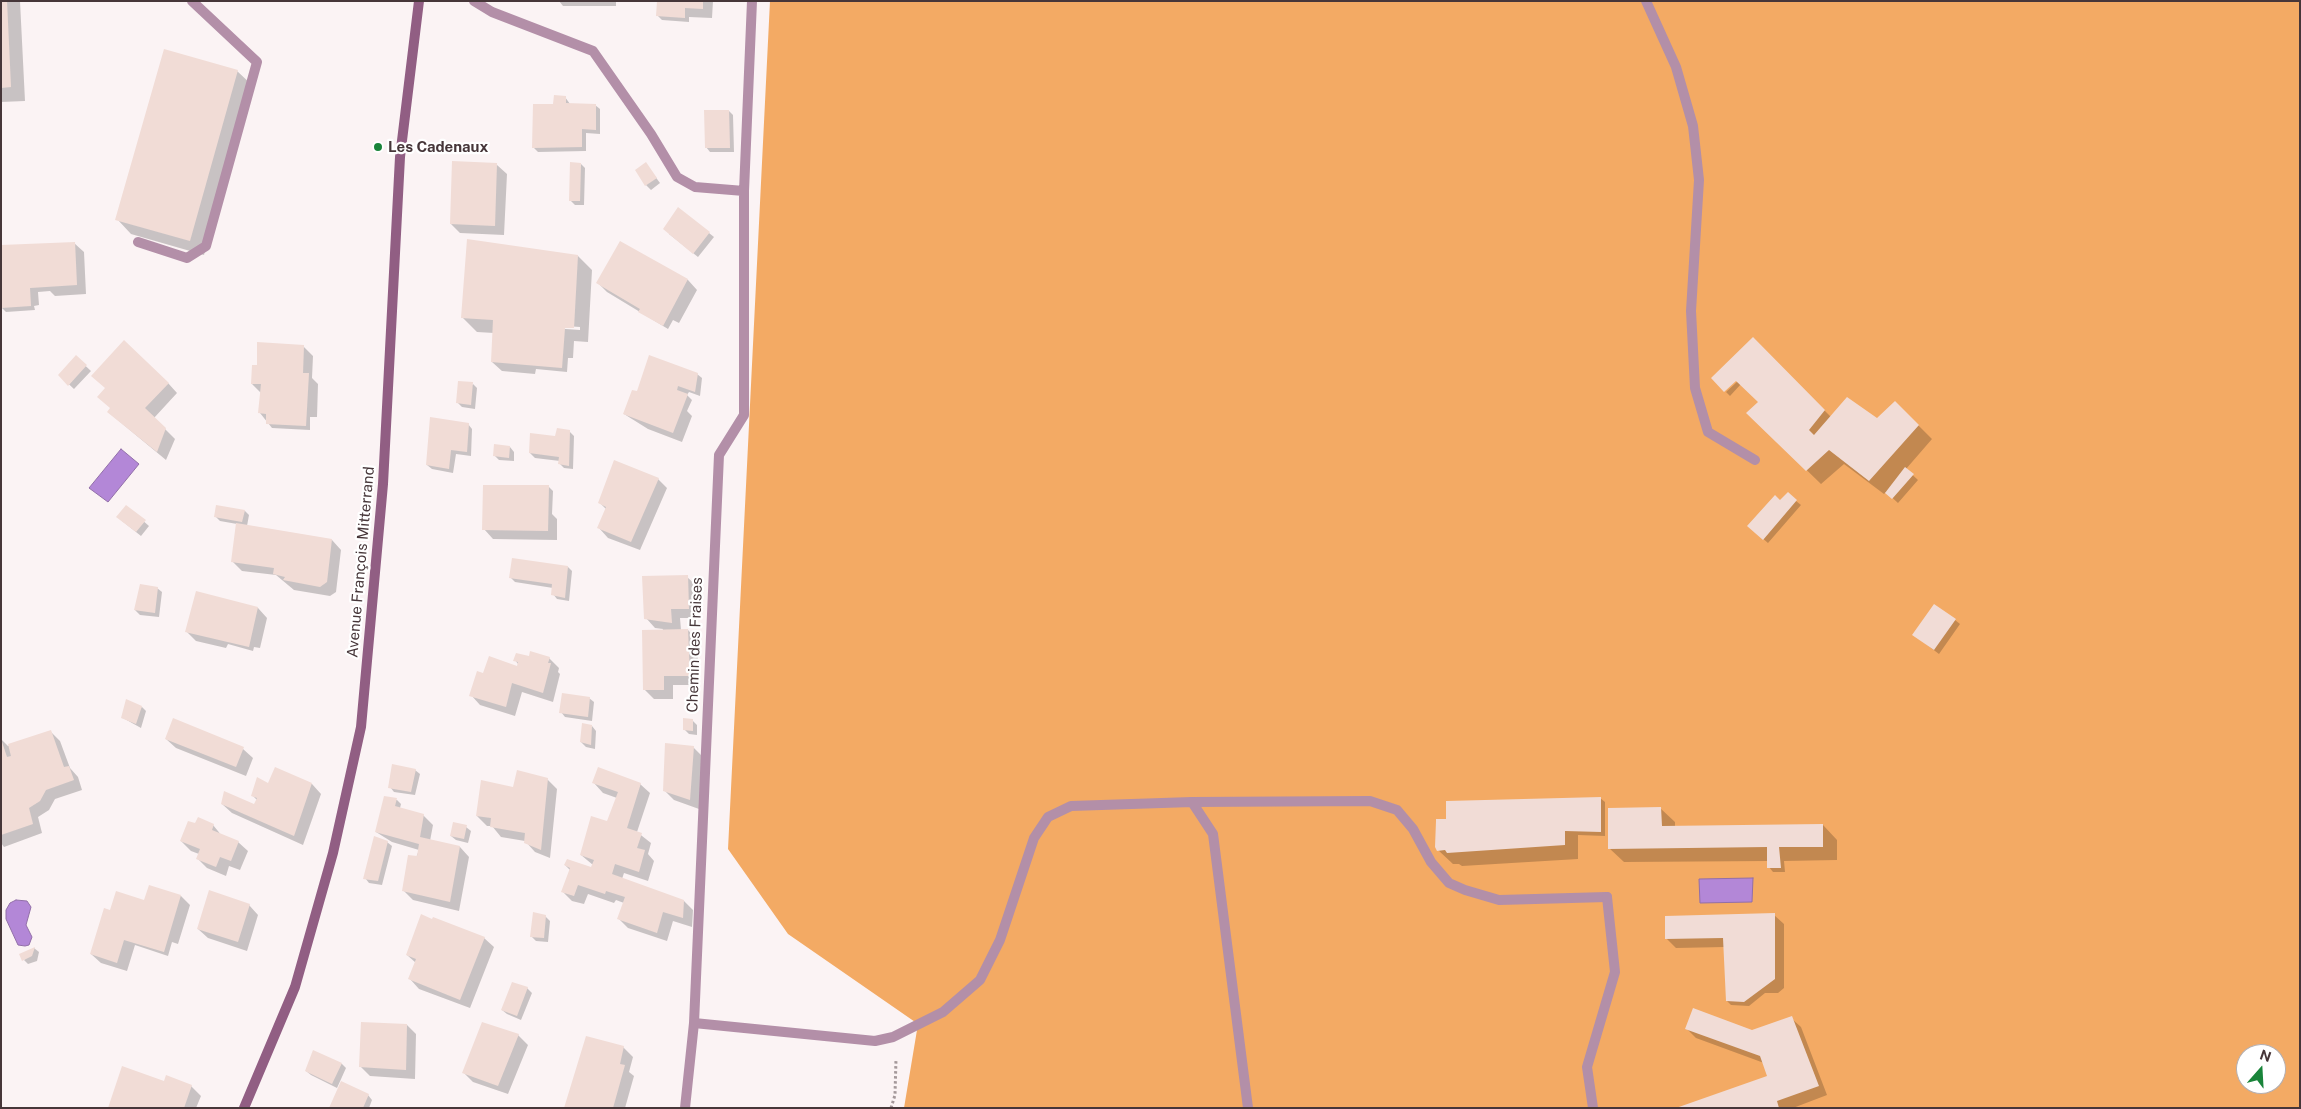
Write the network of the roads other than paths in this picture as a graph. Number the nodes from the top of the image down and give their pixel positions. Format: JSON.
{"nodes":[{"id":1,"x":192,"y":1,"type":"edge"},
{"id":2,"x":419,"y":1,"type":"edge"},
{"id":3,"x":474,"y":1,"type":"edge"},
{"id":4,"x":752,"y":1,"type":"edge"},
{"id":5,"x":1646,"y":1,"type":"edge"},
{"id":6,"x":744,"y":191,"type":"junction"},
{"id":7,"x":138,"y":242,"type":"dead end"},
{"id":8,"x":1755,"y":460,"type":"dead end"},
{"id":9,"x":1192,"y":802,"type":"junction"},
{"id":10,"x":694,"y":1023,"type":"junction"},
{"id":11,"x":244,"y":1108,"type":"edge"},
{"id":12,"x":685,"y":1108,"type":"edge"},
{"id":13,"x":1248,"y":1108,"type":"edge"},
{"id":14,"x":1593,"y":1108,"type":"edge"}],
"edges":[{"from":1,"to":7,"type":"street"},
{"from":2,"to":11,"type":"main road","name":"Avenue François Mitterrand"},
{"from":3,"to":6,"type":"street"},
{"from":4,"to":6,"type":"street","name":"Chemin des Fraises"},
{"from":5,"to":8,"type":"street"},
{"from":6,"to":10,"type":"street","name":"Chemin des Fraises"},
{"from":9,"to":10,"type":"street"},
{"from":9,"to":13,"type":"street"},
{"from":9,"to":14,"type":"street"},
{"from":10,"to":12,"type":"street","name":"Chemin des Fraises"}]}
